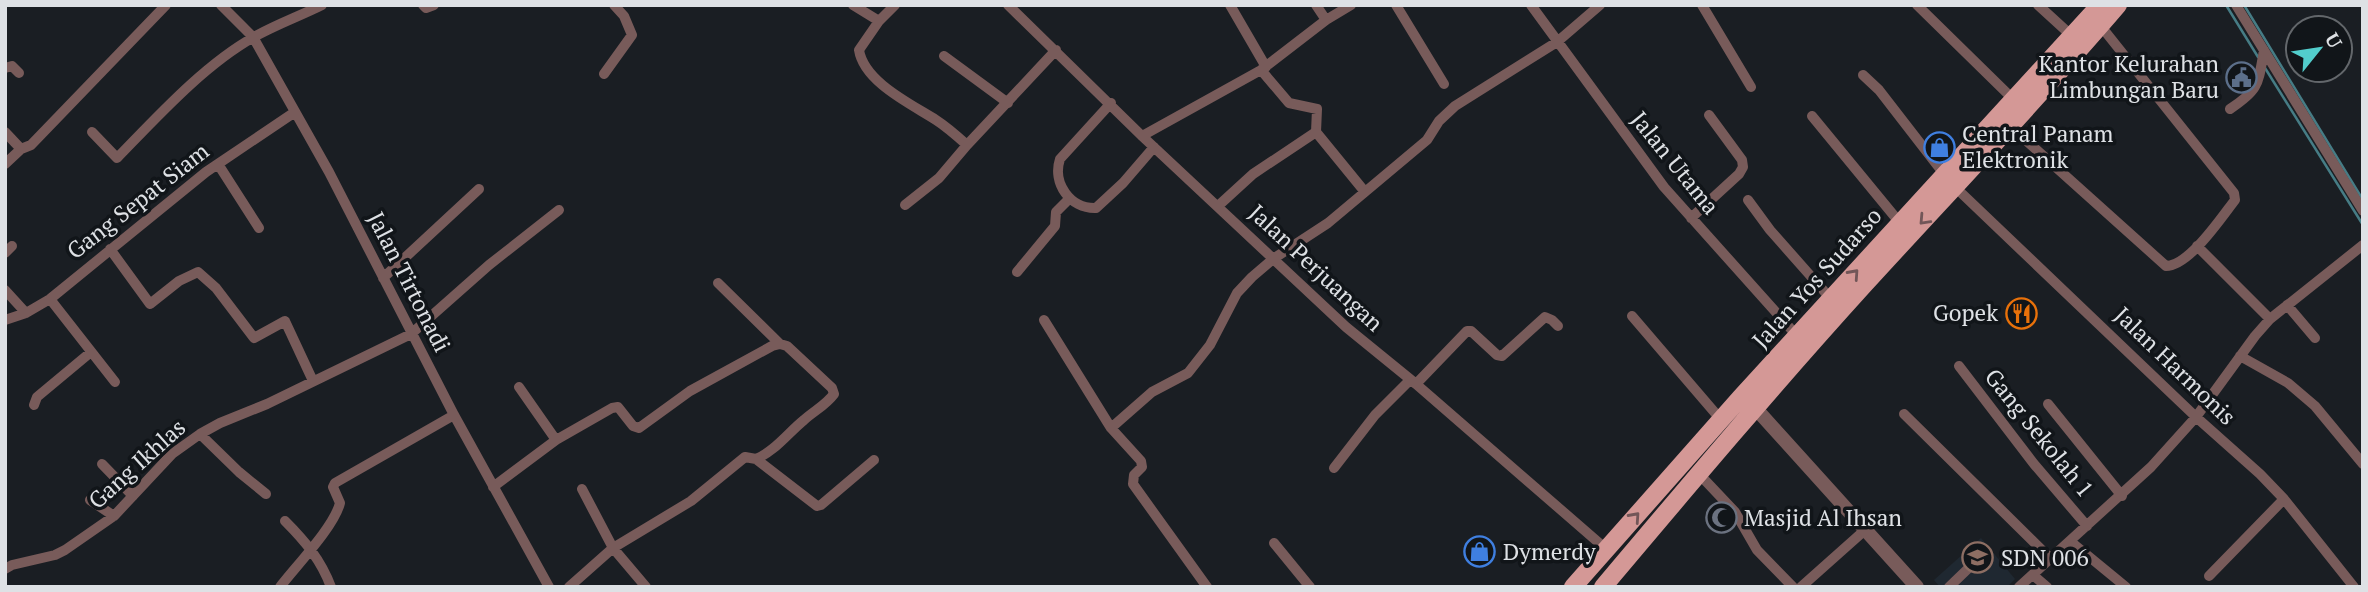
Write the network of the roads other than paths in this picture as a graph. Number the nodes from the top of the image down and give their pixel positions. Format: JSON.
{"nodes":[{"id":1,"x":166,"y":5,"type":"edge"},
{"id":2,"x":221,"y":5,"type":"edge"},
{"id":3,"x":322,"y":5,"type":"edge"},
{"id":4,"x":423,"y":5,"type":"edge"},
{"id":5,"x":434,"y":5,"type":"edge"},
{"id":6,"x":614,"y":5,"type":"edge"},
{"id":7,"x":853,"y":5,"type":"edge"},
{"id":8,"x":895,"y":5,"type":"edge"},
{"id":9,"x":1008,"y":5,"type":"edge"},
{"id":10,"x":1230,"y":5,"type":"edge"},
{"id":11,"x":1316,"y":5,"type":"edge"},
{"id":12,"x":1350,"y":5,"type":"edge"},
{"id":13,"x":1396,"y":5,"type":"edge"},
{"id":14,"x":1531,"y":5,"type":"edge"},
{"id":15,"x":1600,"y":5,"type":"edge"},
{"id":16,"x":1702,"y":5,"type":"edge"},
{"id":17,"x":1917,"y":5,"type":"edge"},
{"id":18,"x":2038,"y":5,"type":"edge"},
{"id":19,"x":2101,"y":5,"type":"edge"},
{"id":20,"x":2118,"y":5,"type":"edge"},
{"id":21,"x":2236,"y":5,"type":"edge"},
{"id":22,"x":1589,"y":10,"type":"edge"},
{"id":23,"x":1326,"y":20,"type":"junction"},
{"id":24,"x":879,"y":21,"type":"junction"},
{"id":25,"x":2101,"y":25,"type":"junction"},
{"id":26,"x":253,"y":37,"type":"junction"},
{"id":27,"x":2073,"y":37,"type":"junction"},
{"id":28,"x":1557,"y":42,"type":"junction"},
{"id":29,"x":1056,"y":50,"type":"junction"},
{"id":30,"x":2264,"y":50,"type":"junction"},
{"id":31,"x":944,"y":56,"type":"dead end"},
{"id":32,"x":5,"y":68,"type":"edge"},
{"id":33,"x":1263,"y":69,"type":"junction"},
{"id":34,"x":19,"y":72,"type":"dead end"},
{"id":35,"x":604,"y":74,"type":"dead end"},
{"id":36,"x":1863,"y":75,"type":"dead end"},
{"id":37,"x":1444,"y":84,"type":"dead end"},
{"id":38,"x":1751,"y":87,"type":"dead end"},
{"id":39,"x":2014,"y":100,"type":"junction"},
{"id":40,"x":1008,"y":103,"type":"junction"},
{"id":41,"x":1111,"y":103,"type":"junction"},
{"id":42,"x":2230,"y":109,"type":"dead end"},
{"id":43,"x":295,"y":112,"type":"junction"},
{"id":44,"x":1709,"y":115,"type":"dead end"},
{"id":45,"x":1812,"y":116,"type":"dead end"},
{"id":46,"x":2000,"y":130,"type":"junction"},
{"id":47,"x":5,"y":132,"type":"edge"},
{"id":48,"x":92,"y":132,"type":"dead end"},
{"id":49,"x":1316,"y":132,"type":"junction"},
{"id":50,"x":1142,"y":136,"type":"junction"},
{"id":51,"x":967,"y":145,"type":"junction"},
{"id":52,"x":1154,"y":147,"type":"junction"},
{"id":53,"x":21,"y":149,"type":"junction"},
{"id":54,"x":5,"y":164,"type":"edge"},
{"id":55,"x":218,"y":164,"type":"junction"},
{"id":56,"x":1950,"y":181,"type":"junction"},
{"id":57,"x":479,"y":189,"type":"dead end"},
{"id":58,"x":1365,"y":192,"type":"junction"},
{"id":59,"x":1069,"y":199,"type":"junction"},
{"id":60,"x":1748,"y":200,"type":"dead end"},
{"id":61,"x":905,"y":205,"type":"dead end"},
{"id":62,"x":1218,"y":206,"type":"junction"},
{"id":63,"x":559,"y":210,"type":"dead end"},
{"id":64,"x":2363,"y":211,"type":"edge"},
{"id":65,"x":1691,"y":218,"type":"junction"},
{"id":66,"x":1900,"y":223,"type":"junction"},
{"id":67,"x":259,"y":228,"type":"dead end"},
{"id":68,"x":2363,"y":245,"type":"edge"},
{"id":69,"x":2197,"y":246,"type":"junction"},
{"id":70,"x":110,"y":249,"type":"junction"},
{"id":71,"x":1273,"y":259,"type":"junction"},
{"id":72,"x":1017,"y":272,"type":"dead end"},
{"id":73,"x":383,"y":278,"type":"junction"},
{"id":74,"x":718,"y":283,"type":"dead end"},
{"id":75,"x":5,"y":290,"type":"edge"},
{"id":76,"x":50,"y":299,"type":"junction"},
{"id":77,"x":1831,"y":299,"type":"junction"},
{"id":78,"x":2287,"y":305,"type":"junction"},
{"id":79,"x":26,"y":313,"type":"junction"},
{"id":80,"x":1632,"y":316,"type":"dead end"},
{"id":81,"x":2270,"y":319,"type":"junction"},
{"id":82,"x":5,"y":320,"type":"edge"},
{"id":83,"x":1044,"y":320,"type":"dead end"},
{"id":84,"x":1558,"y":326,"type":"dead end"},
{"id":85,"x":411,"y":334,"type":"junction"},
{"id":86,"x":1798,"y":337,"type":"junction"},
{"id":87,"x":2315,"y":338,"type":"dead end"},
{"id":88,"x":780,"y":344,"type":"junction"},
{"id":89,"x":91,"y":352,"type":"junction"},
{"id":90,"x":2240,"y":356,"type":"junction"},
{"id":91,"x":1959,"y":366,"type":"dead end"},
{"id":92,"x":313,"y":381,"type":"junction"},
{"id":93,"x":115,"y":382,"type":"dead end"},
{"id":94,"x":1413,"y":382,"type":"junction"},
{"id":95,"x":519,"y":387,"type":"dead end"},
{"id":96,"x":1749,"y":402,"type":"junction"},
{"id":97,"x":2048,"y":404,"type":"dead end"},
{"id":98,"x":34,"y":405,"type":"dead end"},
{"id":99,"x":1904,"y":414,"type":"dead end"},
{"id":100,"x":454,"y":415,"type":"junction"},
{"id":101,"x":2196,"y":417,"type":"junction"},
{"id":102,"x":1722,"y":421,"type":"junction"},
{"id":103,"x":1111,"y":428,"type":"junction"},
{"id":104,"x":200,"y":434,"type":"junction"},
{"id":105,"x":556,"y":440,"type":"junction"},
{"id":106,"x":755,"y":459,"type":"junction"},
{"id":107,"x":874,"y":460,"type":"dead end"},
{"id":108,"x":102,"y":464,"type":"dead end"},
{"id":109,"x":2363,"y":464,"type":"edge"},
{"id":110,"x":1334,"y":468,"type":"dead end"},
{"id":111,"x":1700,"y":475,"type":"junction"},
{"id":112,"x":493,"y":487,"type":"junction"},
{"id":113,"x":582,"y":489,"type":"dead end"},
{"id":114,"x":266,"y":494,"type":"dead end"},
{"id":115,"x":133,"y":496,"type":"junction"},
{"id":116,"x":2122,"y":496,"type":"junction"},
{"id":117,"x":2284,"y":499,"type":"junction"},
{"id":118,"x":90,"y":500,"type":"dead end"},
{"id":119,"x":114,"y":516,"type":"junction"},
{"id":120,"x":285,"y":521,"type":"dead end"},
{"id":121,"x":2087,"y":526,"type":"junction"},
{"id":122,"x":1865,"y":530,"type":"junction"},
{"id":123,"x":2070,"y":541,"type":"junction"},
{"id":124,"x":1274,"y":543,"type":"dead end"},
{"id":125,"x":311,"y":547,"type":"junction"},
{"id":126,"x":613,"y":548,"type":"junction"},
{"id":127,"x":1606,"y":549,"type":"junction"},
{"id":128,"x":1975,"y":554,"type":"dead end"},
{"id":129,"x":2050,"y":559,"type":"junction"},
{"id":130,"x":5,"y":569,"type":"edge"},
{"id":131,"x":2033,"y":575,"type":"junction"},
{"id":132,"x":2209,"y":576,"type":"dead end"},
{"id":133,"x":280,"y":587,"type":"edge"},
{"id":134,"x":331,"y":587,"type":"edge"},
{"id":135,"x":549,"y":587,"type":"edge"},
{"id":136,"x":569,"y":587,"type":"edge"},
{"id":137,"x":646,"y":587,"type":"edge"},
{"id":138,"x":1207,"y":587,"type":"edge"},
{"id":139,"x":1310,"y":587,"type":"edge"},
{"id":140,"x":1573,"y":587,"type":"edge"},
{"id":141,"x":1604,"y":587,"type":"edge"},
{"id":142,"x":1793,"y":587,"type":"edge"},
{"id":143,"x":1801,"y":587,"type":"edge"},
{"id":144,"x":1916,"y":587,"type":"edge"},
{"id":145,"x":1949,"y":587,"type":"edge"},
{"id":146,"x":2019,"y":587,"type":"edge"},
{"id":147,"x":2047,"y":587,"type":"edge"},
{"id":148,"x":2126,"y":587,"type":"edge"},
{"id":149,"x":2354,"y":587,"type":"edge"}],
"edges":[{"from":1,"to":53,"type":"street"},
{"from":2,"to":26,"type":"street","name":"Jalan Tirtonadi"},
{"from":3,"to":26,"type":"street"},
{"from":4,"to":5,"type":"street"},
{"from":6,"to":35,"type":"street"},
{"from":7,"to":24,"type":"street"},
{"from":8,"to":24,"type":"street"},
{"from":9,"to":29,"type":"street","name":"Jalan Perjuangan"},
{"from":10,"to":33,"type":"street"},
{"from":11,"to":23,"type":"street"},
{"from":12,"to":23,"type":"street"},
{"from":13,"to":37,"type":"street"},
{"from":14,"to":28,"type":"street","name":"Jalan Utama"},
{"from":15,"to":22,"type":"street"},
{"from":16,"to":38,"type":"street"},
{"from":17,"to":39,"type":"street"},
{"from":18,"to":27,"type":"street"},
{"from":19,"to":27,"type":"main road","name":"Jalan Yos Sudarso"},
{"from":20,"to":25,"type":"main road","name":"Jalan Yos Sudarso"},
{"from":21,"to":30,"type":"street"},
{"from":22,"to":28,"type":"street"},
{"from":23,"to":33,"type":"street"},
{"from":24,"to":51,"type":"street"},
{"from":25,"to":46,"type":"main road","name":"Jalan Yos Sudarso"},
{"from":25,"to":69,"type":"street"},
{"from":26,"to":43,"type":"street","name":"Jalan Tirtonadi"},
{"from":26,"to":48,"type":"street"},
{"from":27,"to":39,"type":"main road","name":"Jalan Yos Sudarso"},
{"from":28,"to":58,"type":"street"},
{"from":28,"to":65,"type":"street","name":"Jalan Utama"},
{"from":29,"to":40,"type":"street"},
{"from":29,"to":41,"type":"street","name":"Jalan Perjuangan"},
{"from":30,"to":42,"type":"street"},
{"from":30,"to":64,"type":"street"},
{"from":31,"to":40,"type":"street"},
{"from":32,"to":34,"type":"street"},
{"from":33,"to":49,"type":"street"},
{"from":33,"to":50,"type":"street"},
{"from":36,"to":56,"type":"street","name":"Jalan Harmonis"},
{"from":39,"to":46,"type":"main road","name":"Jalan Yos Sudarso"},
{"from":40,"to":51,"type":"street"},
{"from":41,"to":50,"type":"street","name":"Jalan Perjuangan"},
{"from":41,"to":59,"type":"street"},
{"from":43,"to":55,"type":"street","name":"Gang Sepat Siam"},
{"from":43,"to":73,"type":"street","name":"Jalan Tirtonadi"},
{"from":44,"to":65,"type":"street"},
{"from":45,"to":66,"type":"street"},
{"from":46,"to":56,"type":"main road","name":"Jalan Yos Sudarso"},
{"from":46,"to":69,"type":"street"},
{"from":47,"to":53,"type":"street"},
{"from":49,"to":58,"type":"street"},
{"from":49,"to":62,"type":"street"},
{"from":50,"to":52,"type":"street","name":"Jalan Perjuangan"},
{"from":51,"to":61,"type":"street"},
{"from":52,"to":59,"type":"street"},
{"from":52,"to":62,"type":"street","name":"Jalan Perjuangan"},
{"from":53,"to":54,"type":"street"},
{"from":55,"to":67,"type":"street"},
{"from":55,"to":70,"type":"street","name":"Gang Sepat Siam"},
{"from":56,"to":66,"type":"main road","name":"Jalan Yos Sudarso"},
{"from":56,"to":96,"type":"main road","name":"Jalan Yos Sudarso","one_way":true},
{"from":56,"to":101,"type":"street","name":"Jalan Harmonis"},
{"from":57,"to":73,"type":"street"},
{"from":58,"to":71,"type":"street"},
{"from":59,"to":72,"type":"street"},
{"from":60,"to":77,"type":"street"},
{"from":62,"to":71,"type":"street","name":"Jalan Perjuangan"},
{"from":63,"to":85,"type":"street","name":"Gang Ikhlas"},
{"from":65,"to":86,"type":"street","name":"Jalan Utama"},
{"from":77,"to":66,"type":"main road","name":"Jalan Yos Sudarso","one_way":true},
{"from":68,"to":78,"type":"street","name":"Gang Sekolah 1"},
{"from":69,"to":81,"type":"street"},
{"from":70,"to":76,"type":"street","name":"Gang Sepat Siam"},
{"from":70,"to":92,"type":"street"},
{"from":71,"to":94,"type":"street","name":"Jalan Perjuangan"},
{"from":71,"to":103,"type":"street"},
{"from":73,"to":85,"type":"street","name":"Jalan Tirtonadi"},
{"from":74,"to":88,"type":"street"},
{"from":75,"to":79,"type":"street"},
{"from":76,"to":79,"type":"street","name":"Gang Sepat Siam"},
{"from":76,"to":89,"type":"street"},
{"from":77,"to":86,"type":"main road","name":"Jalan Yos Sudarso"},
{"from":78,"to":81,"type":"street","name":"Gang Sekolah 1"},
{"from":78,"to":87,"type":"street"},
{"from":79,"to":82,"type":"street","name":"Gang Sepat Siam"},
{"from":80,"to":102,"type":"street"},
{"from":81,"to":90,"type":"street","name":"Gang Sekolah 1"},
{"from":83,"to":103,"type":"street"},
{"from":84,"to":94,"type":"street"},
{"from":85,"to":92,"type":"street","name":"Gang Ikhlas"},
{"from":85,"to":100,"type":"street","name":"Jalan Tirtonadi"},
{"from":86,"to":96,"type":"main road","name":"Jalan Yos Sudarso"},
{"from":88,"to":105,"type":"street"},
{"from":88,"to":106,"type":"street"},
{"from":89,"to":93,"type":"street"},
{"from":89,"to":98,"type":"street"},
{"from":90,"to":101,"type":"street","name":"Gang Sekolah 1"},
{"from":90,"to":109,"type":"street"},
{"from":91,"to":121,"type":"street","name":"Gang Sekolah 1"},
{"from":92,"to":104,"type":"street","name":"Gang Ikhlas"},
{"from":94,"to":110,"type":"street"},
{"from":94,"to":127,"type":"street","name":"Jalan Perjuangan"},
{"from":95,"to":105,"type":"street"},
{"from":96,"to":102,"type":"main road","name":"Jalan Yos Sudarso"},
{"from":96,"to":111,"type":"main road","name":"Jalan Yos Sudarso"},
{"from":96,"to":122,"type":"street"},
{"from":97,"to":116,"type":"street"},
{"from":99,"to":129,"type":"street"},
{"from":100,"to":112,"type":"street","name":"Jalan Tirtonadi"},
{"from":100,"to":125,"type":"street"},
{"from":101,"to":116,"type":"street","name":"Gang Sekolah 1"},
{"from":101,"to":117,"type":"street","name":"Jalan Harmonis"},
{"from":127,"to":102,"type":"main road","name":"Jalan Yos Sudarso","one_way":true},
{"from":103,"to":138,"type":"street"},
{"from":104,"to":114,"type":"street"},
{"from":104,"to":115,"type":"street","name":"Gang Ikhlas"},
{"from":105,"to":112,"type":"street"},
{"from":106,"to":107,"type":"street"},
{"from":106,"to":126,"type":"street"},
{"from":108,"to":115,"type":"street"},
{"from":111,"to":141,"type":"main road","name":"Jalan Yos Sudarso"},
{"from":111,"to":142,"type":"street"},
{"from":112,"to":135,"type":"street","name":"Jalan Tirtonadi"},
{"from":113,"to":126,"type":"street"},
{"from":115,"to":119,"type":"street","name":"Gang Ikhlas"},
{"from":116,"to":121,"type":"street","name":"Gang Sekolah 1"},
{"from":117,"to":132,"type":"street"},
{"from":117,"to":149,"type":"street","name":"Jalan Harmonis"},
{"from":118,"to":119,"type":"street"},
{"from":119,"to":130,"type":"street","name":"Gang Ikhlas"},
{"from":120,"to":125,"type":"street"},
{"from":121,"to":123,"type":"street","name":"Gang Sekolah 1"},
{"from":122,"to":143,"type":"street"},
{"from":122,"to":144,"type":"street"},
{"from":123,"to":129,"type":"street","name":"Gang Sekolah 1"},
{"from":123,"to":148,"type":"street"},
{"from":124,"to":139,"type":"street"},
{"from":125,"to":133,"type":"street"},
{"from":125,"to":134,"type":"street"},
{"from":126,"to":136,"type":"street"},
{"from":126,"to":137,"type":"street"},
{"from":127,"to":140,"type":"main road","name":"Jalan Yos Sudarso"},
{"from":128,"to":145,"type":"street"},
{"from":129,"to":131,"type":"street","name":"Gang Sekolah 1"},
{"from":131,"to":146,"type":"street","name":"Gang Sekolah 1"},
{"from":131,"to":147,"type":"street"}]}
